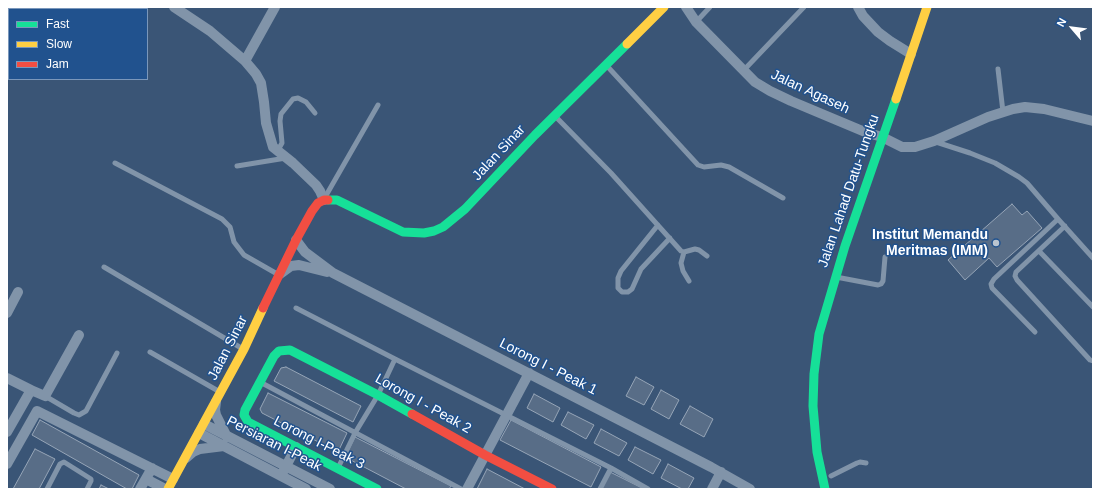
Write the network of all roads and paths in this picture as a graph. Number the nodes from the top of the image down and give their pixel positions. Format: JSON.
{"nodes":[{"id":1,"x":174,"y":7,"type":"edge"},
{"id":2,"x":275,"y":7,"type":"edge"},
{"id":3,"x":664,"y":7,"type":"edge"},
{"id":4,"x":686,"y":7,"type":"edge"},
{"id":5,"x":710,"y":7,"type":"edge"},
{"id":6,"x":804,"y":7,"type":"edge"},
{"id":7,"x":858,"y":7,"type":"edge"},
{"id":8,"x":927,"y":7,"type":"edge"},
{"id":9,"x":696,"y":22,"type":"junction"},
{"id":10,"x":911,"y":54,"type":"junction"},
{"id":11,"x":245,"y":60,"type":"junction"},
{"id":12,"x":606,"y":65,"type":"junction"},
{"id":13,"x":998,"y":69,"type":"dead end"},
{"id":14,"x":743,"y":71,"type":"junction"},
{"id":15,"x":378,"y":105,"type":"dead end"},
{"id":16,"x":1003,"y":112,"type":"junction"},
{"id":17,"x":315,"y":113,"type":"dead end"},
{"id":18,"x":554,"y":115,"type":"junction"},
{"id":19,"x":1093,"y":121,"type":"edge"},
{"id":20,"x":882,"y":137,"type":"junction"},
{"id":21,"x":934,"y":142,"type":"junction"},
{"id":22,"x":278,"y":150,"type":"junction"},
{"id":23,"x":287,"y":158,"type":"junction"},
{"id":24,"x":115,"y":163,"type":"dead end"},
{"id":25,"x":237,"y":166,"type":"dead end"},
{"id":26,"x":783,"y":198,"type":"dead end"},
{"id":27,"x":324,"y":200,"type":"junction"},
{"id":28,"x":1058,"y":219,"type":"junction"},
{"id":29,"x":658,"y":225,"type":"junction"},
{"id":30,"x":1065,"y":226,"type":"junction"},
{"id":31,"x":670,"y":238,"type":"junction"},
{"id":32,"x":296,"y":240,"type":"junction"},
{"id":33,"x":1039,"y":251,"type":"junction"},
{"id":34,"x":684,"y":252,"type":"junction"},
{"id":35,"x":707,"y":256,"type":"dead end"},
{"id":36,"x":885,"y":257,"type":"dead end"},
{"id":37,"x":1093,"y":258,"type":"edge"},
{"id":38,"x":104,"y":267,"type":"dead end"},
{"id":39,"x":333,"y":273,"type":"junction"},
{"id":40,"x":279,"y":275,"type":"junction"},
{"id":41,"x":835,"y":277,"type":"junction"},
{"id":42,"x":689,"y":281,"type":"dead end"},
{"id":43,"x":18,"y":292,"type":"dead end"},
{"id":44,"x":1093,"y":307,"type":"edge"},
{"id":45,"x":296,"y":308,"type":"dead end"},
{"id":46,"x":7,"y":313,"type":"edge"},
{"id":47,"x":1035,"y":332,"type":"dead end"},
{"id":48,"x":79,"y":335,"type":"dead end"},
{"id":49,"x":244,"y":349,"type":"junction"},
{"id":50,"x":150,"y":352,"type":"dead end"},
{"id":51,"x":117,"y":353,"type":"dead end"},
{"id":52,"x":395,"y":359,"type":"junction"},
{"id":53,"x":1093,"y":361,"type":"edge"},
{"id":54,"x":529,"y":373,"type":"junction"},
{"id":55,"x":7,"y":378,"type":"edge"},
{"id":56,"x":260,"y":382,"type":"junction"},
{"id":57,"x":814,"y":387,"type":"junction"},
{"id":58,"x":31,"y":390,"type":"junction"},
{"id":59,"x":378,"y":395,"type":"junction"},
{"id":60,"x":45,"y":396,"type":"junction"},
{"id":61,"x":219,"y":396,"type":"junction"},
{"id":62,"x":23,"y":404,"type":"junction"},
{"id":63,"x":37,"y":411,"type":"junction"},
{"id":64,"x":506,"y":414,"type":"junction"},
{"id":65,"x":204,"y":424,"type":"junction"},
{"id":66,"x":7,"y":432,"type":"edge"},
{"id":67,"x":199,"y":433,"type":"junction"},
{"id":68,"x":356,"y":433,"type":"junction"},
{"id":69,"x":226,"y":441,"type":"junction"},
{"id":70,"x":296,"y":447,"type":"junction"},
{"id":71,"x":485,"y":454,"type":"junction"},
{"id":72,"x":186,"y":458,"type":"junction"},
{"id":73,"x":866,"y":463,"type":"dead end"},
{"id":74,"x":7,"y":464,"type":"edge"},
{"id":75,"x":286,"y":466,"type":"junction"},
{"id":76,"x":152,"y":468,"type":"junction"},
{"id":77,"x":611,"y":468,"type":"junction"},
{"id":78,"x":338,"y":469,"type":"junction"},
{"id":79,"x":721,"y":472,"type":"junction"},
{"id":80,"x":281,"y":476,"type":"junction"},
{"id":81,"x":146,"y":479,"type":"junction"},
{"id":82,"x":173,"y":479,"type":"junction"},
{"id":83,"x":832,"y":479,"type":"joint"},
{"id":84,"x":47,"y":489,"type":"edge"},
{"id":85,"x":87,"y":489,"type":"edge"},
{"id":86,"x":140,"y":489,"type":"edge"},
{"id":87,"x":167,"y":489,"type":"edge"},
{"id":88,"x":306,"y":489,"type":"edge"},
{"id":89,"x":330,"y":489,"type":"edge"},
{"id":90,"x":378,"y":489,"type":"edge"},
{"id":91,"x":461,"y":489,"type":"edge"},
{"id":92,"x":468,"y":489,"type":"edge"},
{"id":93,"x":552,"y":489,"type":"edge"},
{"id":94,"x":600,"y":489,"type":"edge"},
{"id":95,"x":648,"y":489,"type":"edge"},
{"id":96,"x":712,"y":489,"type":"edge"},
{"id":97,"x":750,"y":489,"type":"edge"},
{"id":98,"x":825,"y":489,"type":"edge"}],
"edges":[{"from":1,"to":11,"type":"street"},
{"from":2,"to":11,"type":"street"},
{"from":3,"to":12,"type":"street","name":"Jalan Sinar"},
{"from":4,"to":9,"type":"street","name":"Jalan Agaseh"},
{"from":5,"to":9,"type":"lane"},
{"from":6,"to":14,"type":"lane"},
{"from":7,"to":10,"type":"street"},
{"from":8,"to":10,"type":"street","name":"Jalan Lahad Datu-Tungku"},
{"from":9,"to":14,"type":"street","name":"Jalan Agaseh"},
{"from":10,"to":20,"type":"street","name":"Jalan Lahad Datu-Tungku"},
{"from":11,"to":22,"type":"street"},
{"from":12,"to":18,"type":"street","name":"Jalan Sinar"},
{"from":12,"to":26,"type":"lane"},
{"from":13,"to":16,"type":"lane"},
{"from":14,"to":20,"type":"street","name":"Jalan Agaseh"},
{"from":15,"to":27,"type":"lane"},
{"from":16,"to":19,"type":"street","name":"Jalan Agaseh"},
{"from":16,"to":21,"type":"street","name":"Jalan Agaseh"},
{"from":17,"to":22,"type":"lane"},
{"from":18,"to":27,"type":"street","name":"Jalan Sinar"},
{"from":18,"to":29,"type":"lane"},
{"from":20,"to":21,"type":"street","name":"Jalan Agaseh"},
{"from":20,"to":41,"type":"street","name":"Jalan Lahad Datu-Tungku"},
{"from":21,"to":28,"type":"lane"},
{"from":22,"to":23,"type":"street"},
{"from":23,"to":25,"type":"lane"},
{"from":23,"to":27,"type":"street"},
{"from":24,"to":40,"type":"lane"},
{"from":27,"to":32,"type":"street","name":"Jalan Sinar"},
{"from":28,"to":30,"type":"lane"},
{"from":28,"to":47,"type":"lane"},
{"from":29,"to":31,"type":"lane"},
{"from":29,"to":31,"type":"lane"},
{"from":30,"to":33,"type":"lane"},
{"from":30,"to":37,"type":"lane"},
{"from":31,"to":34,"type":"lane"},
{"from":32,"to":39,"type":"street","name":"Lorong I - Peak 1"},
{"from":32,"to":40,"type":"street","name":"Jalan Sinar"},
{"from":33,"to":44,"type":"lane"},
{"from":33,"to":53,"type":"lane"},
{"from":34,"to":35,"type":"lane"},
{"from":34,"to":42,"type":"lane"},
{"from":36,"to":41,"type":"lane"},
{"from":38,"to":49,"type":"lane"},
{"from":39,"to":40,"type":"street","name":"Lorong I - Peak 1"},
{"from":39,"to":54,"type":"street","name":"Lorong I - Peak 1"},
{"from":40,"to":49,"type":"street","name":"Jalan Sinar"},
{"from":41,"to":57,"type":"street","name":"Jalan Lahad Datu-Tungku"},
{"from":43,"to":46,"type":"street"},
{"from":45,"to":52,"type":"lane"},
{"from":48,"to":60,"type":"street"},
{"from":49,"to":61,"type":"street","name":"Jalan Sinar"},
{"from":50,"to":61,"type":"lane"},
{"from":51,"to":60,"type":"lane"},
{"from":52,"to":59,"type":"lane"},
{"from":52,"to":64,"type":"lane"},
{"from":54,"to":64,"type":"street"},
{"from":54,"to":79,"type":"street","name":"Lorong I - Peak 1"},
{"from":55,"to":58,"type":"street"},
{"from":56,"to":59,"type":"street","name":"Lorong I - Peak 2"},
{"from":56,"to":68,"type":"lane"},
{"from":56,"to":70,"type":"street","name":"Lorong I-Peak 3"},
{"from":57,"to":83,"type":"street","name":"Jalan Lahad Datu-Tungku"},
{"from":57,"to":98,"type":"street","name":"Jalan Lahad Datu-Tungku"},
{"from":58,"to":60,"type":"street"},
{"from":58,"to":62,"type":"street"},
{"from":59,"to":68,"type":"lane"},
{"from":59,"to":71,"type":"street","name":"Lorong I - Peak 2"},
{"from":61,"to":65,"type":"street","name":"Jalan Sinar"},
{"from":61,"to":69,"type":"street"},
{"from":62,"to":63,"type":"street"},
{"from":62,"to":66,"type":"street"},
{"from":63,"to":74,"type":"street"},
{"from":63,"to":76,"type":"street"},
{"from":64,"to":71,"type":"street"},
{"from":64,"to":77,"type":"lane"},
{"from":65,"to":67,"type":"street","name":"Jalan Sinar"},
{"from":65,"to":69,"type":"street","name":"Persiaran I-Peak"},
{"from":67,"to":69,"type":"street"},
{"from":67,"to":72,"type":"street","name":"Jalan Sinar"},
{"from":68,"to":78,"type":"lane"},
{"from":68,"to":91,"type":"lane"},
{"from":69,"to":72,"type":"street"},
{"from":69,"to":75,"type":"street","name":"Persiaran I-Peak"},
{"from":69,"to":80,"type":"street"},
{"from":70,"to":75,"type":"street"},
{"from":70,"to":78,"type":"street","name":"Lorong I-Peak 3"},
{"from":71,"to":92,"type":"street"},
{"from":71,"to":93,"type":"street","name":"Lorong I - Peak 2"},
{"from":72,"to":82,"type":"street","name":"Jalan Sinar"},
{"from":73,"to":83,"type":"lane"},
{"from":75,"to":80,"type":"street"},
{"from":75,"to":89,"type":"street","name":"Persiaran I-Peak"},
{"from":76,"to":81,"type":"street"},
{"from":76,"to":82,"type":"street"},
{"from":77,"to":94,"type":"lane"},
{"from":77,"to":95,"type":"lane"},
{"from":78,"to":90,"type":"street","name":"Lorong I-Peak 3"},
{"from":79,"to":96,"type":"street"},
{"from":79,"to":97,"type":"street","name":"Lorong I - Peak 1"},
{"from":80,"to":88,"type":"street"},
{"from":81,"to":86,"type":"street"},
{"from":81,"to":87,"type":"street"},
{"from":82,"to":87,"type":"street","name":"Jalan Sinar"},
{"from":84,"to":85,"type":"lane"}]}
